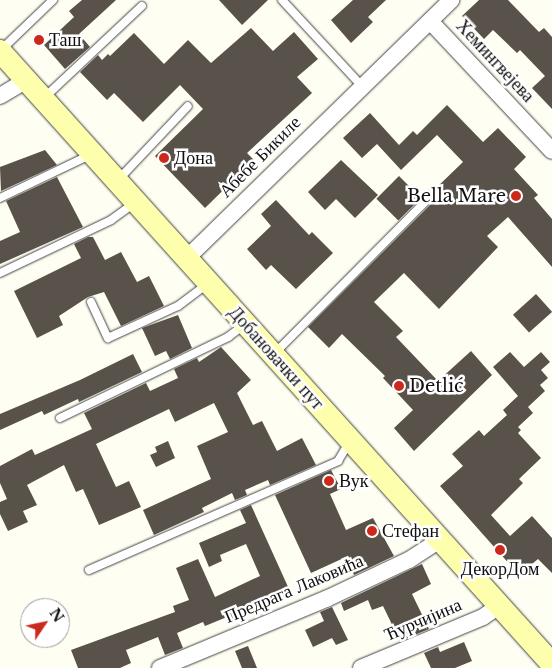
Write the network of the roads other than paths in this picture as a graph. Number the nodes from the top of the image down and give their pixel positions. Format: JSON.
{"nodes":[{"id":1,"x":52,"y":0,"type":"edge"},
{"id":2,"x":282,"y":0,"type":"edge"},
{"id":3,"x":450,"y":0,"type":"edge"},
{"id":4,"x":142,"y":6,"type":"dead end"},
{"id":5,"x":430,"y":21,"type":"junction"},
{"id":6,"x":0,"y":51,"type":"edge"},
{"id":7,"x":28,"y":80,"type":"junction"},
{"id":8,"x":361,"y":85,"type":"junction"},
{"id":9,"x":0,"y":96,"type":"edge"},
{"id":10,"x":44,"y":98,"type":"junction"},
{"id":11,"x":188,"y":106,"type":"dead end"},
{"id":12,"x":552,"y":151,"type":"edge"},
{"id":13,"x":94,"y":152,"type":"junction"},
{"id":14,"x":119,"y":179,"type":"junction"},
{"id":15,"x":433,"y":194,"type":"dead end"},
{"id":16,"x":0,"y":198,"type":"edge"},
{"id":17,"x":137,"y":200,"type":"junction"},
{"id":18,"x":188,"y":257,"type":"junction"},
{"id":19,"x":0,"y":273,"type":"edge"},
{"id":20,"x":209,"y":283,"type":"junction"},
{"id":21,"x":92,"y":302,"type":"dead end"},
{"id":22,"x":245,"y":324,"type":"junction"},
{"id":23,"x":274,"y":354,"type":"junction"},
{"id":24,"x":60,"y":418,"type":"dead end"},
{"id":25,"x":350,"y":441,"type":"junction"},
{"id":26,"x":440,"y":540,"type":"junction"},
{"id":27,"x":89,"y":570,"type":"dead end"},
{"id":28,"x":499,"y":606,"type":"junction"},
{"id":29,"x":552,"y":664,"type":"edge"},
{"id":30,"x":160,"y":668,"type":"edge"},
{"id":31,"x":361,"y":668,"type":"edge"}],
"edges":[{"from":1,"to":6,"type":"lane"},
{"from":2,"to":8,"type":"lane"},
{"from":3,"to":5,"type":"street","name":"Абебе Бикиле"},
{"from":4,"to":10,"type":"lane"},
{"from":5,"to":8,"type":"street","name":"Абебе Бикиле"},
{"from":5,"to":12,"type":"street","name":"Хемингвејева"},
{"from":6,"to":7,"type":"street","name":"Добановачки пут"},
{"from":7,"to":9,"type":"street"},
{"from":7,"to":10,"type":"street","name":"Добановачки пут"},
{"from":8,"to":18,"type":"street","name":"Абебе Бикиле"},
{"from":10,"to":13,"type":"street","name":"Добановачки пут"},
{"from":11,"to":14,"type":"lane"},
{"from":13,"to":14,"type":"street","name":"Добановачки пут"},
{"from":13,"to":16,"type":"lane"},
{"from":14,"to":17,"type":"street","name":"Добановачки пут"},
{"from":15,"to":23,"type":"lane"},
{"from":17,"to":18,"type":"street","name":"Добановачки пут"},
{"from":17,"to":19,"type":"lane"},
{"from":18,"to":20,"type":"street","name":"Добановачки пут"},
{"from":20,"to":21,"type":"lane"},
{"from":20,"to":22,"type":"street","name":"Добановачки пут"},
{"from":22,"to":23,"type":"street","name":"Добановачки пут"},
{"from":22,"to":24,"type":"lane"},
{"from":23,"to":25,"type":"street","name":"Добановачки пут"},
{"from":25,"to":26,"type":"street","name":"Добановачки пут"},
{"from":25,"to":27,"type":"lane"},
{"from":26,"to":28,"type":"street","name":"Добановачки пут"},
{"from":26,"to":30,"type":"street","name":"Предрага Лаковића"},
{"from":28,"to":29,"type":"street","name":"Добановачки пут"},
{"from":28,"to":31,"type":"street","name":"Ћурчијина"}]}
